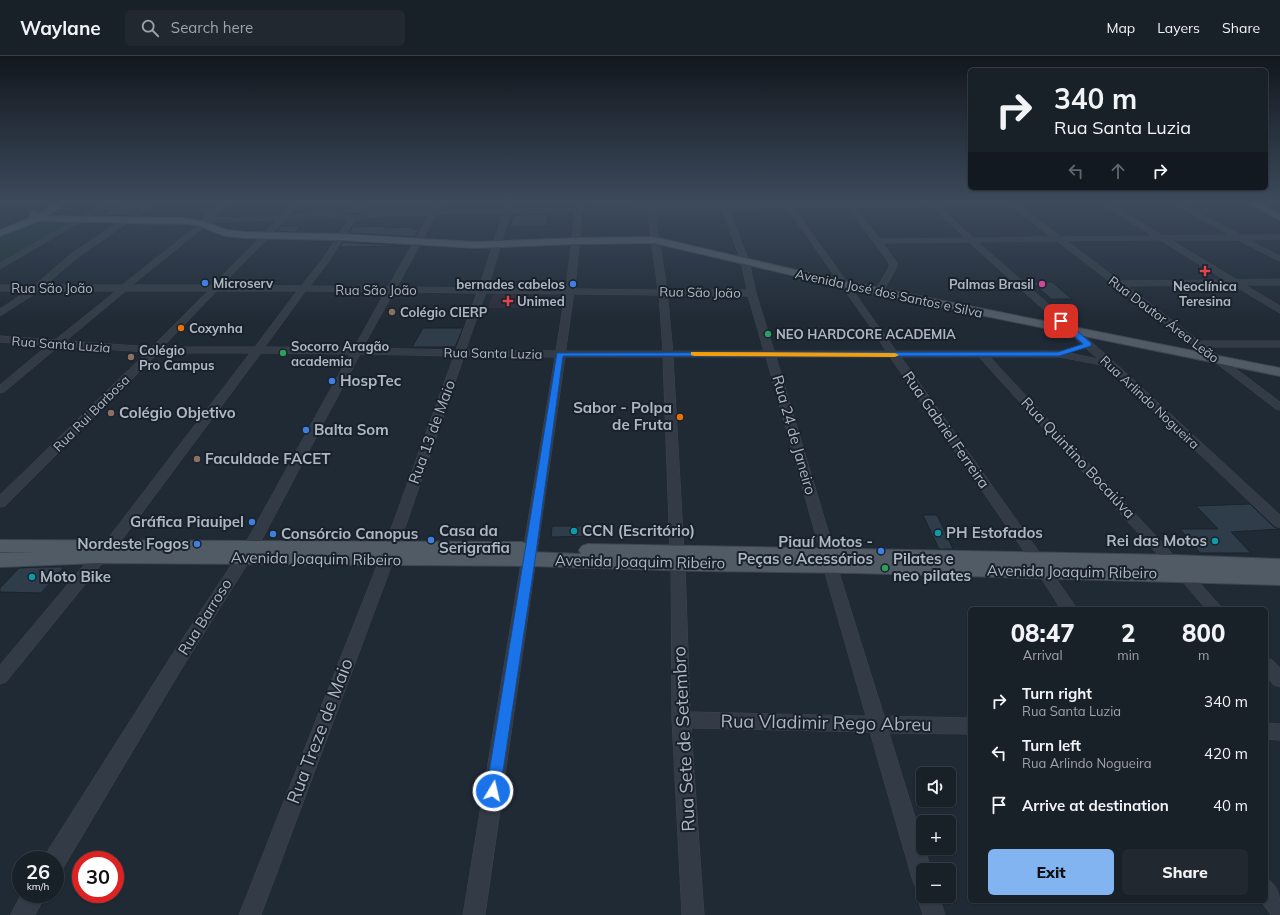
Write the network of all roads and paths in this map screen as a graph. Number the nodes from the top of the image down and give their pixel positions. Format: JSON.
{"nodes":[{"id":1,"x":42,"y":242,"type":"edge"},
{"id":2,"x":95,"y":242,"type":"edge"},
{"id":3,"x":180,"y":242,"type":"edge"},
{"id":4,"x":259,"y":242,"type":"edge"},
{"id":5,"x":337,"y":242,"type":"edge"},
{"id":6,"x":417,"y":242,"type":"edge"},
{"id":7,"x":442,"y":242,"type":"edge"},
{"id":8,"x":547,"y":242,"type":"edge"},
{"id":9,"x":575,"y":242,"type":"edge"},
{"id":10,"x":654,"y":242,"type":"edge"},
{"id":11,"x":663,"y":242,"type":"edge"},
{"id":12,"x":738,"y":242,"type":"edge"},
{"id":13,"x":814,"y":242,"type":"edge"},
{"id":14,"x":879,"y":242,"type":"edge"},
{"id":15,"x":974,"y":242,"type":"edge"},
{"id":16,"x":1064,"y":242,"type":"edge"},
{"id":17,"x":1171,"y":242,"type":"edge"},
{"id":18,"x":1248,"y":242,"type":"edge"},
{"id":19,"x":497,"y":244,"type":"junction"},
{"id":20,"x":1280,"y":259,"type":"edge"},
{"id":21,"x":745,"y":261,"type":"junction"},
{"id":22,"x":0,"y":267,"type":"edge"},
{"id":23,"x":1280,"y":282,"type":"edge"},
{"id":24,"x":1237,"y":283,"type":"junction"},
{"id":25,"x":843,"y":284,"type":"junction"},
{"id":26,"x":1118,"y":284,"type":"junction"},
{"id":27,"x":0,"y":288,"type":"edge"},
{"id":28,"x":37,"y":288,"type":"junction"},
{"id":29,"x":125,"y":288,"type":"junction"},
{"id":30,"x":215,"y":288,"type":"junction"},
{"id":31,"x":303,"y":290,"type":"junction"},
{"id":32,"x":392,"y":290,"type":"junction"},
{"id":33,"x":482,"y":291,"type":"junction"},
{"id":34,"x":570,"y":291,"type":"junction"},
{"id":35,"x":879,"y":291,"type":"junction"},
{"id":36,"x":663,"y":292,"type":"junction"},
{"id":37,"x":752,"y":293,"type":"junction"},
{"id":38,"x":1280,"y":310,"type":"edge"},
{"id":39,"x":0,"y":313,"type":"edge"},
{"id":40,"x":1073,"y":331,"type":"junction"},
{"id":41,"x":0,"y":339,"type":"edge"},
{"id":42,"x":57,"y":344,"type":"junction"},
{"id":43,"x":1198,"y":344,"type":"junction"},
{"id":44,"x":1280,"y":344,"type":"edge"},
{"id":45,"x":1088,"y":345,"type":"junction"},
{"id":46,"x":155,"y":350,"type":"junction"},
{"id":47,"x":258,"y":350,"type":"junction"},
{"id":48,"x":357,"y":351,"type":"junction"},
{"id":49,"x":460,"y":353,"type":"junction"},
{"id":50,"x":560,"y":354,"type":"junction"},
{"id":51,"x":668,"y":354,"type":"junction"},
{"id":52,"x":770,"y":354,"type":"junction"},
{"id":53,"x":982,"y":354,"type":"junction"},
{"id":54,"x":1059,"y":354,"type":"junction"},
{"id":55,"x":894,"y":355,"type":"junction"},
{"id":56,"x":1218,"y":360,"type":"junction"},
{"id":57,"x":1110,"y":364,"type":"junction"},
{"id":58,"x":1280,"y":372,"type":"edge"},
{"id":59,"x":0,"y":390,"type":"edge"},
{"id":60,"x":1280,"y":407,"type":"edge"},
{"id":61,"x":0,"y":503,"type":"edge"},
{"id":62,"x":1280,"y":523,"type":"edge"},
{"id":63,"x":0,"y":546,"type":"edge"},
{"id":64,"x":105,"y":551,"type":"junction"},
{"id":65,"x":247,"y":552,"type":"junction"},
{"id":66,"x":388,"y":554,"type":"junction"},
{"id":67,"x":530,"y":554,"type":"junction"},
{"id":68,"x":677,"y":557,"type":"junction"},
{"id":69,"x":0,"y":560,"type":"edge"},
{"id":70,"x":829,"y":560,"type":"junction"},
{"id":71,"x":1040,"y":565,"type":"junction"},
{"id":72,"x":1280,"y":566,"type":"edge"},
{"id":73,"x":1178,"y":568,"type":"junction"},
{"id":74,"x":1280,"y":578,"type":"edge"},
{"id":75,"x":1068,"y":607,"type":"edge"},
{"id":76,"x":1213,"y":607,"type":"edge"},
{"id":77,"x":1268,"y":667,"type":"edge"},
{"id":78,"x":0,"y":677,"type":"edge"},
{"id":79,"x":1280,"y":680,"type":"edge"},
{"id":80,"x":681,"y":720,"type":"junction"},
{"id":81,"x":876,"y":724,"type":"junction"},
{"id":82,"x":968,"y":726,"type":"edge"},
{"id":83,"x":1268,"y":732,"type":"edge"},
{"id":84,"x":1280,"y":732,"type":"edge"},
{"id":85,"x":61,"y":851,"type":"edge"},
{"id":86,"x":918,"y":863,"type":"edge"},
{"id":87,"x":1268,"y":892,"type":"edge"},
{"id":88,"x":29,"y":903,"type":"edge"},
{"id":89,"x":930,"y":903,"type":"edge"},
{"id":90,"x":1280,"y":908,"type":"edge"},
{"id":91,"x":22,"y":915,"type":"edge"},
{"id":92,"x":250,"y":915,"type":"edge"},
{"id":93,"x":474,"y":915,"type":"edge"},
{"id":94,"x":693,"y":915,"type":"edge"},
{"id":95,"x":934,"y":915,"type":"edge"}],
"edges":[{"from":1,"to":22,"type":"street"},
{"from":2,"to":28,"type":"street"},
{"from":3,"to":29,"type":"street"},
{"from":4,"to":30,"type":"street","name":"Rua Rui Barbosa"},
{"from":5,"to":31,"type":"street"},
{"from":6,"to":32,"type":"street","name":"Rua Barroso"},
{"from":7,"to":19,"type":"main road","name":"Avenida José dos Santos e Silva"},
{"from":8,"to":19,"type":"main road","name":"Avenida José dos Santos e Silva"},
{"from":9,"to":34,"type":"street"},
{"from":10,"to":36,"type":"street","name":"Rua Sete de Setembro"},
{"from":11,"to":21,"type":"main road","name":"Avenida José dos Santos e Silva"},
{"from":12,"to":21,"type":"street","name":"Rua 24 de Janeiro"},
{"from":13,"to":25,"type":"street","name":"Rua Gabriel Ferreira"},
{"from":14,"to":35,"type":"street"},
{"from":15,"to":40,"type":"street","name":"Rua Arlindo Nogueira"},
{"from":16,"to":26,"type":"street","name":"Rua Doutor Área Leão"},
{"from":17,"to":24,"type":"street"},
{"from":18,"to":20,"type":"street"},
{"from":19,"to":33,"type":"street","name":"Rua 13 de Maio"},
{"from":21,"to":25,"type":"main road","name":"Avenida José dos Santos e Silva"},
{"from":21,"to":37,"type":"street","name":"Rua 24 de Janeiro"},
{"from":23,"to":24,"type":"street"},
{"from":24,"to":26,"type":"street"},
{"from":24,"to":38,"type":"street"},
{"from":25,"to":35,"type":"main road","name":"Avenida José dos Santos e Silva"},
{"from":25,"to":55,"type":"street","name":"Rua Gabriel Ferreira"},
{"from":26,"to":43,"type":"street","name":"Rua Doutor Área Leão"},
{"from":27,"to":28,"type":"street","name":"Rua São João"},
{"from":28,"to":29,"type":"street","name":"Rua São João"},
{"from":28,"to":39,"type":"street"},
{"from":29,"to":30,"type":"street","name":"Rua São João"},
{"from":29,"to":42,"type":"street"},
{"from":30,"to":31,"type":"street","name":"Rua São João"},
{"from":30,"to":46,"type":"street","name":"Rua Rui Barbosa"},
{"from":31,"to":32,"type":"street","name":"Rua São João"},
{"from":31,"to":47,"type":"street"},
{"from":32,"to":33,"type":"street","name":"Rua São João"},
{"from":32,"to":48,"type":"street","name":"Rua Barroso"},
{"from":33,"to":34,"type":"street","name":"Rua São João"},
{"from":33,"to":49,"type":"street","name":"Rua 13 de Maio"},
{"from":34,"to":36,"type":"street","name":"Rua São João"},
{"from":34,"to":50,"type":"street"},
{"from":35,"to":40,"type":"main road","name":"Avenida José dos Santos e Silva"},
{"from":36,"to":37,"type":"street","name":"Rua São João"},
{"from":36,"to":51,"type":"street","name":"Rua Sete de Setembro"},
{"from":37,"to":52,"type":"street","name":"Rua 24 de Janeiro"},
{"from":40,"to":45,"type":"street","name":"Rua Arlindo Nogueira"},
{"from":40,"to":56,"type":"main road","name":"Avenida José dos Santos e Silva"},
{"from":41,"to":42,"type":"street","name":"Rua Santa Luzia"},
{"from":42,"to":46,"type":"street","name":"Rua Santa Luzia"},
{"from":42,"to":59,"type":"street"},
{"from":43,"to":44,"type":"street"},
{"from":43,"to":56,"type":"street","name":"Rua Doutor Área Leão"},
{"from":45,"to":54,"type":"street","name":"Rua Santa Luzia"},
{"from":45,"to":57,"type":"street","name":"Rua Arlindo Nogueira"},
{"from":46,"to":47,"type":"street","name":"Rua Santa Luzia"},
{"from":46,"to":61,"type":"street","name":"Rua Rui Barbosa"},
{"from":47,"to":48,"type":"street","name":"Rua Santa Luzia"},
{"from":47,"to":64,"type":"street"},
{"from":48,"to":49,"type":"street","name":"Rua Santa Luzia"},
{"from":48,"to":65,"type":"street","name":"Rua Barroso"},
{"from":49,"to":50,"type":"street","name":"Rua Santa Luzia"},
{"from":49,"to":66,"type":"street","name":"Rua 13 de Maio"},
{"from":50,"to":51,"type":"street","name":"Rua Santa Luzia"},
{"from":50,"to":67,"type":"street"},
{"from":51,"to":52,"type":"street","name":"Rua Santa Luzia"},
{"from":51,"to":68,"type":"street","name":"Rua Sete de Setembro"},
{"from":52,"to":55,"type":"street","name":"Rua Santa Luzia"},
{"from":52,"to":70,"type":"street","name":"Rua 24 de Janeiro"},
{"from":53,"to":54,"type":"street","name":"Rua Santa Luzia"},
{"from":53,"to":55,"type":"street","name":"Rua Santa Luzia"},
{"from":53,"to":73,"type":"street","name":"Rua Quintino Bocaiúva"},
{"from":54,"to":57,"type":"street","name":"Rua Santa Luzia"},
{"from":55,"to":71,"type":"street","name":"Rua Gabriel Ferreira"},
{"from":56,"to":58,"type":"main road","name":"Avenida José dos Santos e Silva"},
{"from":56,"to":60,"type":"street","name":"Rua Doutor Área Leão"},
{"from":57,"to":62,"type":"street","name":"Rua Arlindo Nogueira"},
{"from":63,"to":64,"type":"main road","name":"Avenida Joaquim Ribeiro"},
{"from":64,"to":65,"type":"main road","name":"Avenida Joaquim Ribeiro"},
{"from":64,"to":69,"type":"main road","name":"Avenida Joaquim Ribeiro"},
{"from":64,"to":78,"type":"street"},
{"from":65,"to":66,"type":"main road","name":"Avenida Joaquim Ribeiro"},
{"from":65,"to":85,"type":"street","name":"Rua Barroso"},
{"from":66,"to":67,"type":"main road","name":"Avenida Joaquim Ribeiro"},
{"from":66,"to":92,"type":"street","name":"Rua Treze de Maio"},
{"from":67,"to":68,"type":"main road","name":"Avenida Joaquim Ribeiro"},
{"from":67,"to":93,"type":"street"},
{"from":68,"to":70,"type":"main road","name":"Avenida Joaquim Ribeiro"},
{"from":68,"to":80,"type":"street","name":"Rua Sete de Setembro"},
{"from":70,"to":71,"type":"main road","name":"Avenida Joaquim Ribeiro"},
{"from":70,"to":81,"type":"street","name":"Rua 24 de Janeiro"},
{"from":71,"to":73,"type":"main road","name":"Avenida Joaquim Ribeiro"},
{"from":71,"to":75,"type":"street","name":"Rua Gabriel Ferreira"},
{"from":72,"to":73,"type":"main road","name":"Avenida Joaquim Ribeiro"},
{"from":73,"to":74,"type":"main road","name":"Avenida Joaquim Ribeiro"},
{"from":73,"to":76,"type":"street","name":"Rua Quintino Bocaiúva"},
{"from":77,"to":79,"type":"street"},
{"from":80,"to":81,"type":"street","name":"Rua Vladimir Rego Abreu"},
{"from":80,"to":94,"type":"street","name":"Rua Sete de Setembro"},
{"from":81,"to":82,"type":"street","name":"Rua Vladimir Rego Abreu"},
{"from":81,"to":86,"type":"street","name":"Rua 24 de Janeiro"},
{"from":83,"to":84,"type":"street"},
{"from":87,"to":90,"type":"street"},
{"from":88,"to":91,"type":"street"},
{"from":89,"to":95,"type":"street"}]}
